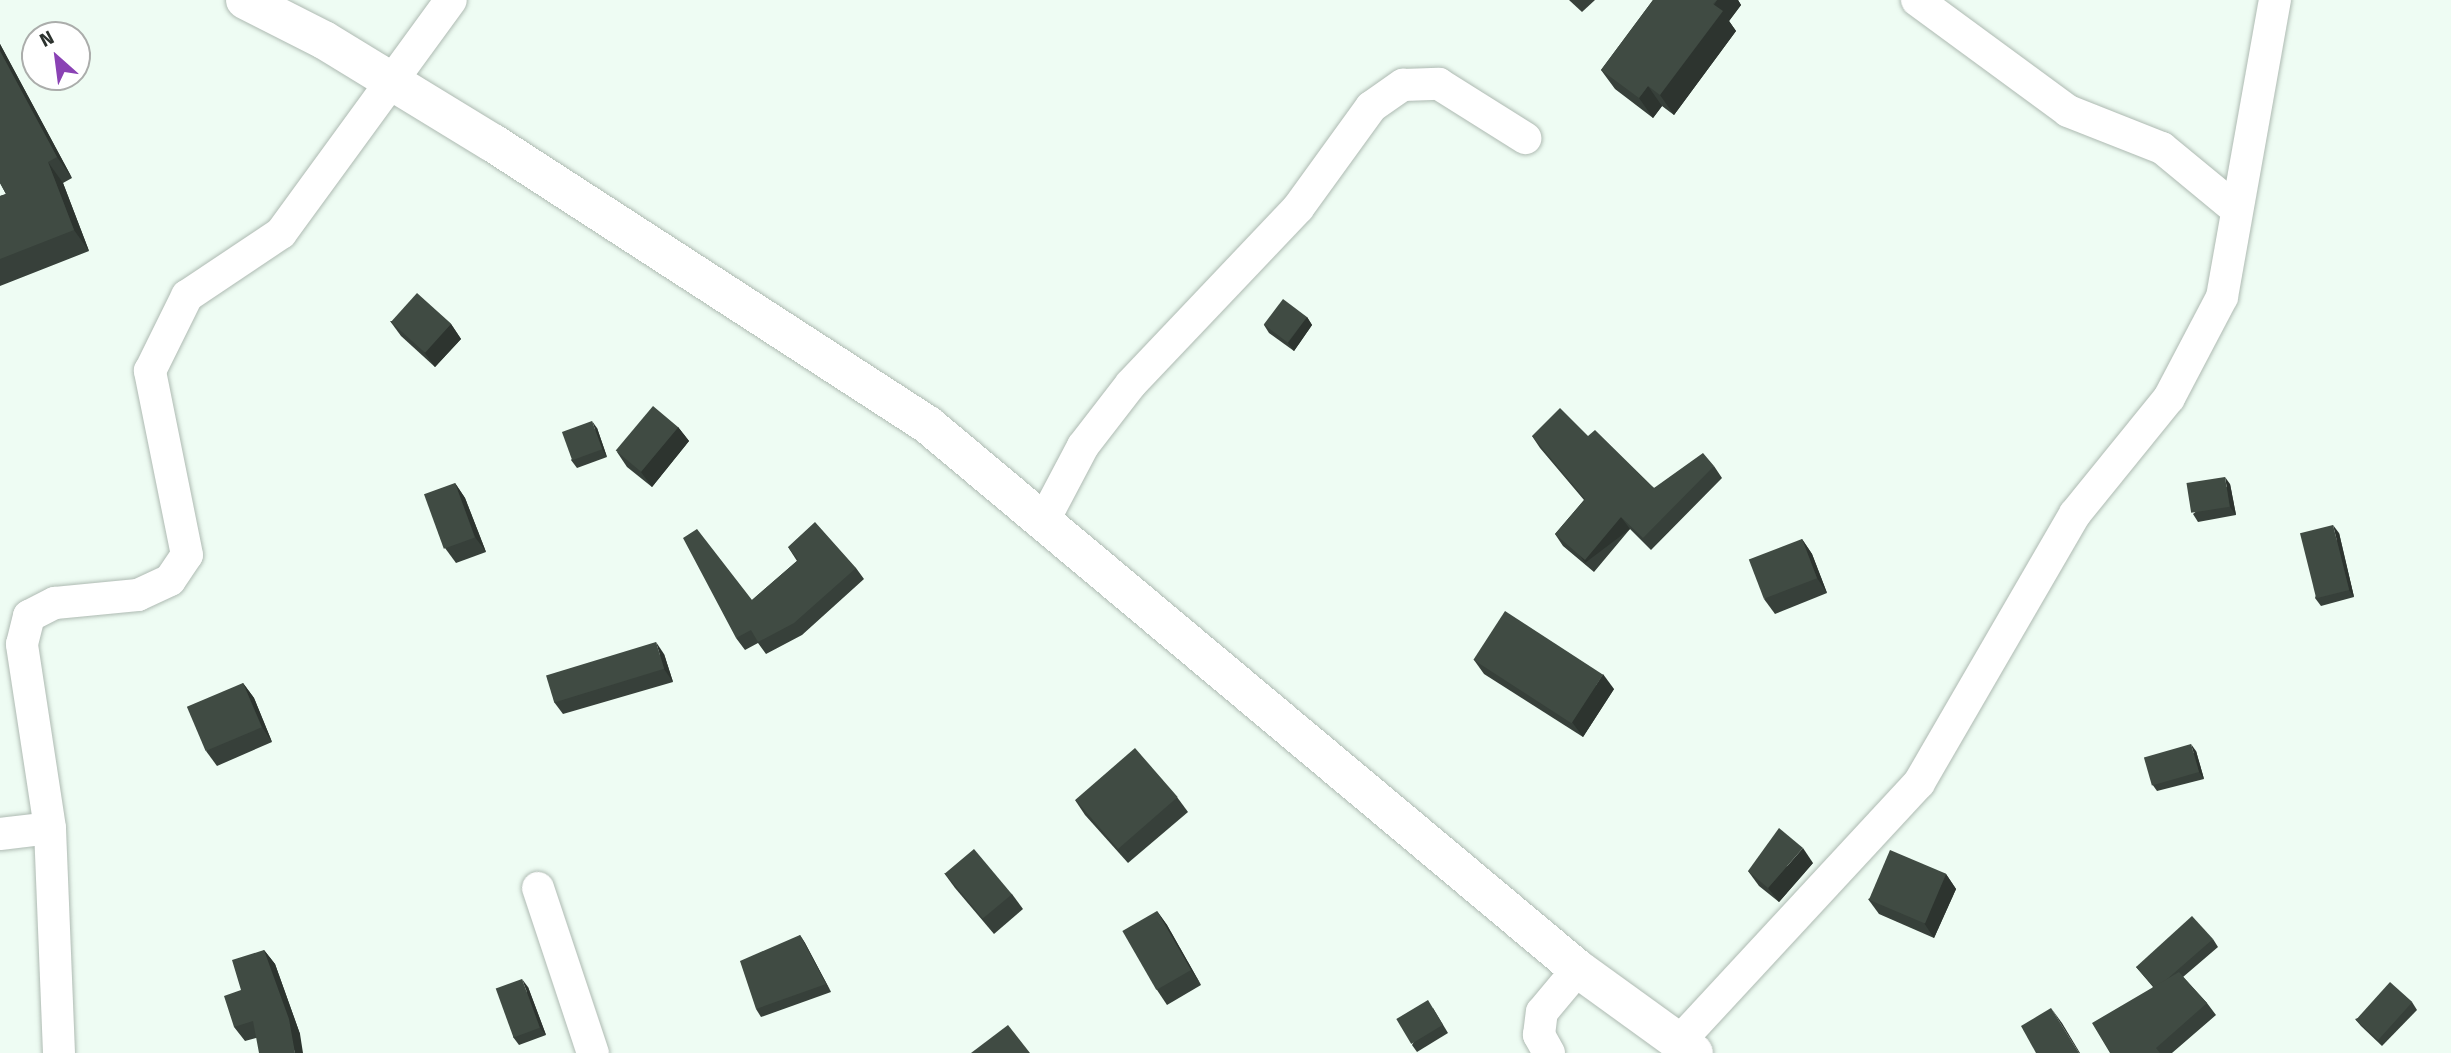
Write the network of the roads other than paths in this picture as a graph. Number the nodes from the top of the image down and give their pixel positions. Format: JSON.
{"nodes":[{"id":1,"x":245,"y":0,"type":"edge"},
{"id":2,"x":451,"y":0,"type":"edge"},
{"id":3,"x":1917,"y":0,"type":"edge"},
{"id":4,"x":2275,"y":0,"type":"edge"},
{"id":5,"x":392,"y":83,"type":"junction"},
{"id":6,"x":1525,"y":138,"type":"dead end"},
{"id":7,"x":2236,"y":209,"type":"junction"},
{"id":8,"x":1044,"y":520,"type":"junction"},
{"id":9,"x":50,"y":828,"type":"junction"},
{"id":10,"x":0,"y":834,"type":"edge"},
{"id":11,"x":538,"y":888,"type":"dead end"},
{"id":12,"x":1578,"y":969,"type":"junction"},
{"id":13,"x":1686,"y":1048,"type":"edge"},
{"id":14,"x":59,"y":1053,"type":"edge"},
{"id":15,"x":593,"y":1053,"type":"edge"},
{"id":16,"x":1549,"y":1053,"type":"edge"}],
"edges":[{"from":1,"to":5,"type":"street"},
{"from":2,"to":5,"type":"street"},
{"from":3,"to":7,"type":"street"},
{"from":4,"to":7,"type":"street"},
{"from":5,"to":8,"type":"street"},
{"from":5,"to":9,"type":"street"},
{"from":6,"to":8,"type":"street"},
{"from":7,"to":13,"type":"street"},
{"from":8,"to":12,"type":"street"},
{"from":9,"to":10,"type":"street"},
{"from":9,"to":14,"type":"street"},
{"from":11,"to":15,"type":"street"},
{"from":12,"to":13,"type":"street"},
{"from":12,"to":16,"type":"street"}]}
